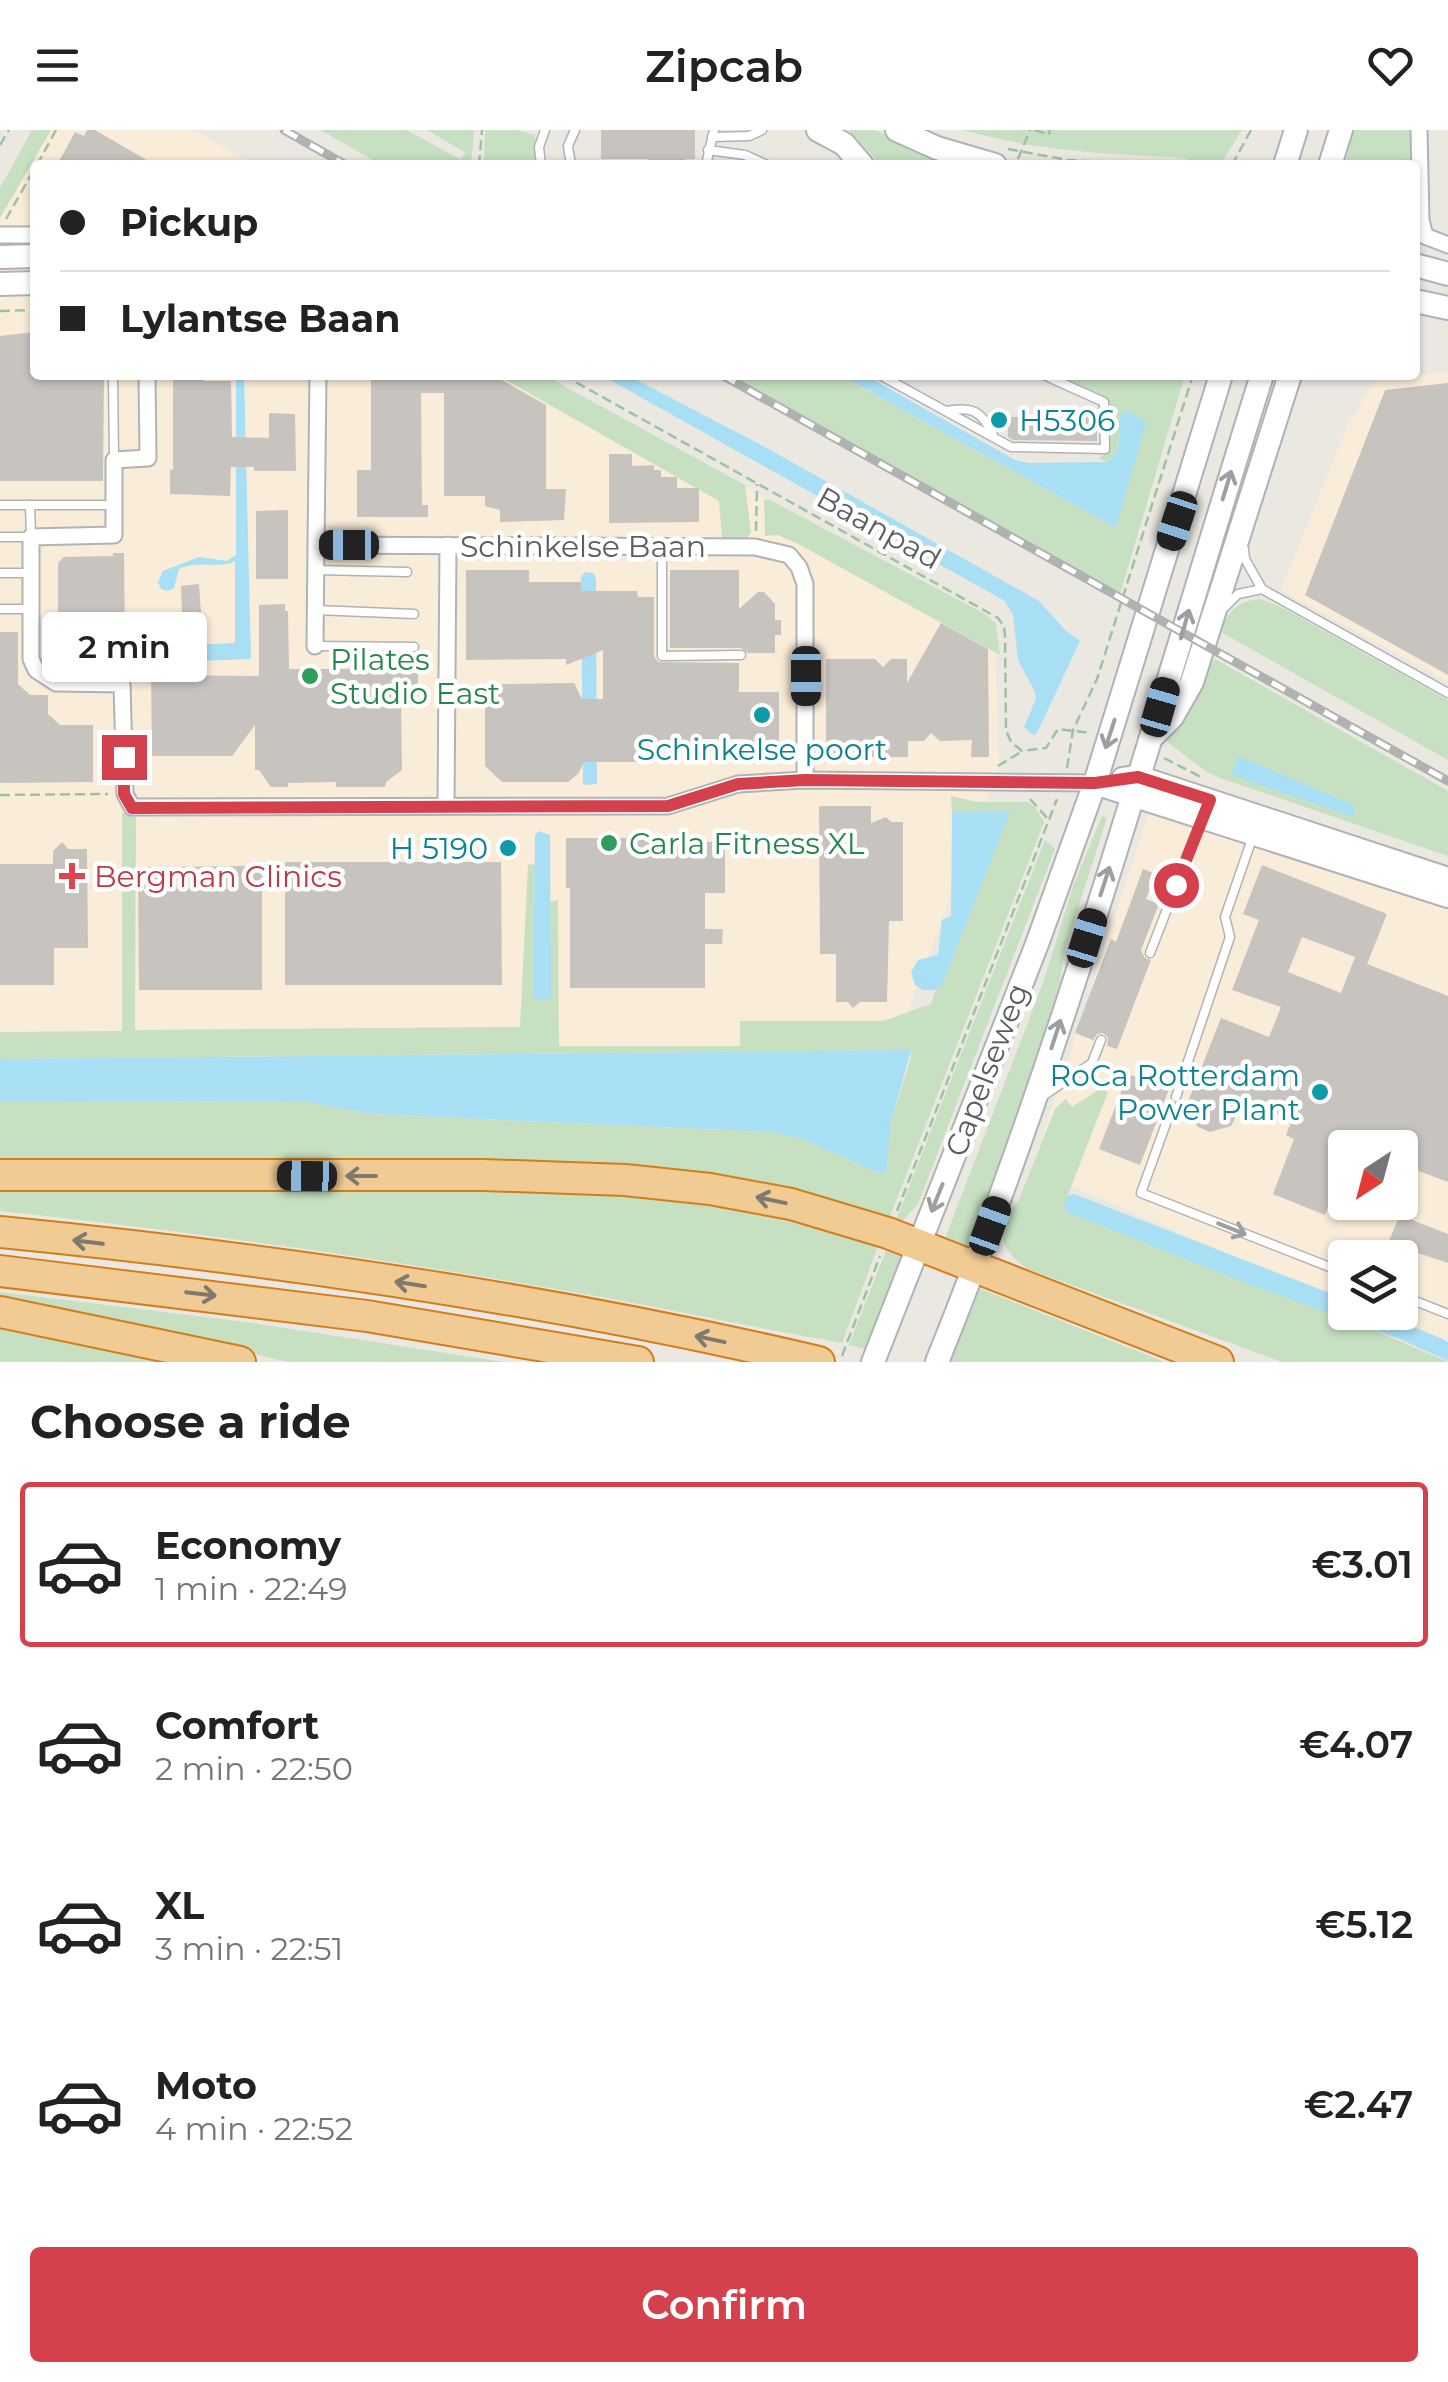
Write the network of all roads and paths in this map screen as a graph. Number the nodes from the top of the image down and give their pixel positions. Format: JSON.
{"nodes":[{"id":1,"x":9,"y":130,"type":"edge"},
{"id":2,"x":56,"y":130,"type":"edge"},
{"id":3,"x":482,"y":130,"type":"edge"},
{"id":4,"x":544,"y":130,"type":"edge"},
{"id":5,"x":575,"y":130,"type":"edge"},
{"id":6,"x":762,"y":130,"type":"edge"},
{"id":7,"x":818,"y":130,"type":"edge"},
{"id":8,"x":897,"y":130,"type":"edge"},
{"id":9,"x":1032,"y":130,"type":"edge"},
{"id":10,"x":1050,"y":130,"type":"edge"},
{"id":11,"x":1252,"y":130,"type":"edge"},
{"id":12,"x":1296,"y":130,"type":"edge"},
{"id":13,"x":1341,"y":130,"type":"edge"},
{"id":14,"x":1419,"y":130,"type":"edge"},
{"id":15,"x":713,"y":133,"type":"edge"},
{"id":16,"x":0,"y":146,"type":"edge"},
{"id":17,"x":708,"y":150,"type":"junction"},
{"id":18,"x":1021,"y":152,"type":"junction"},
{"id":19,"x":1002,"y":157,"type":"edge"},
{"id":20,"x":1018,"y":159,"type":"dead end"},
{"id":21,"x":39,"y":160,"type":"edge"},
{"id":22,"x":479,"y":160,"type":"edge"},
{"id":23,"x":540,"y":160,"type":"edge"},
{"id":24,"x":570,"y":160,"type":"edge"},
{"id":25,"x":707,"y":160,"type":"edge"},
{"id":26,"x":756,"y":160,"type":"edge"},
{"id":27,"x":857,"y":160,"type":"edge"},
{"id":28,"x":1068,"y":160,"type":"edge"},
{"id":29,"x":1235,"y":160,"type":"edge"},
{"id":30,"x":1287,"y":160,"type":"edge"},
{"id":31,"x":1332,"y":160,"type":"edge"},
{"id":32,"x":1420,"y":160,"type":"edge"},
{"id":33,"x":1420,"y":175,"type":"edge"},
{"id":34,"x":30,"y":177,"type":"edge"},
{"id":35,"x":2,"y":228,"type":"edge"},
{"id":36,"x":30,"y":234,"type":"edge"},
{"id":37,"x":1448,"y":245,"type":"edge"},
{"id":38,"x":30,"y":256,"type":"edge"},
{"id":39,"x":0,"y":257,"type":"edge"},
{"id":40,"x":1420,"y":266,"type":"edge"},
{"id":41,"x":1448,"y":274,"type":"edge"},
{"id":42,"x":30,"y":283,"type":"edge"},
{"id":43,"x":0,"y":284,"type":"edge"},
{"id":44,"x":1420,"y":302,"type":"edge"},
{"id":45,"x":1448,"y":308,"type":"edge"},
{"id":46,"x":30,"y":310,"type":"edge"},
{"id":47,"x":0,"y":311,"type":"edge"},
{"id":48,"x":114,"y":380,"type":"edge"},
{"id":49,"x":148,"y":380,"type":"edge"},
{"id":50,"x":318,"y":380,"type":"edge"},
{"id":51,"x":572,"y":380,"type":"edge"},
{"id":52,"x":889,"y":380,"type":"edge"},
{"id":53,"x":1055,"y":380,"type":"edge"},
{"id":54,"x":1191,"y":380,"type":"edge"},
{"id":55,"x":1219,"y":380,"type":"edge"},
{"id":56,"x":1260,"y":380,"type":"edge"},
{"id":57,"x":1288,"y":380,"type":"edge"},
{"id":58,"x":946,"y":410,"type":"junction"},
{"id":59,"x":994,"y":438,"type":"junction"},
{"id":60,"x":114,"y":460,"type":"junction"},
{"id":61,"x":756,"y":482,"type":"junction"},
{"id":62,"x":0,"y":505,"type":"edge"},
{"id":63,"x":30,"y":505,"type":"junction"},
{"id":64,"x":114,"y":505,"type":"junction"},
{"id":65,"x":1241,"y":529,"type":"junction"},
{"id":66,"x":31,"y":536,"type":"junction"},
{"id":67,"x":0,"y":537,"type":"edge"},
{"id":68,"x":662,"y":544,"type":"junction"},
{"id":69,"x":316,"y":545,"type":"junction"},
{"id":70,"x":448,"y":545,"type":"junction"},
{"id":71,"x":755,"y":546,"type":"junction"},
{"id":72,"x":316,"y":570,"type":"junction"},
{"id":73,"x":0,"y":572,"type":"edge"},
{"id":74,"x":407,"y":572,"type":"dead end"},
{"id":75,"x":31,"y":573,"type":"junction"},
{"id":76,"x":1262,"y":590,"type":"junction"},
{"id":77,"x":31,"y":608,"type":"junction"},
{"id":78,"x":0,"y":609,"type":"edge"},
{"id":79,"x":316,"y":610,"type":"junction"},
{"id":80,"x":414,"y":614,"type":"dead end"},
{"id":81,"x":1215,"y":617,"type":"junction"},
{"id":82,"x":315,"y":646,"type":"joint"},
{"id":83,"x":414,"y":647,"type":"dead end"},
{"id":84,"x":741,"y":656,"type":"dead end"},
{"id":85,"x":1448,"y":693,"type":"edge"},
{"id":86,"x":1073,"y":730,"type":"junction"},
{"id":87,"x":1149,"y":744,"type":"junction"},
{"id":88,"x":1022,"y":751,"type":"junction"},
{"id":89,"x":805,"y":780,"type":"junction"},
{"id":90,"x":975,"y":780,"type":"junction"},
{"id":91,"x":1064,"y":780,"type":"junction"},
{"id":92,"x":1095,"y":783,"type":"junction"},
{"id":93,"x":1135,"y":786,"type":"junction"},
{"id":94,"x":0,"y":794,"type":"edge"},
{"id":95,"x":124,"y":794,"type":"junction"},
{"id":96,"x":1208,"y":800,"type":"junction"},
{"id":97,"x":446,"y":806,"type":"junction"},
{"id":98,"x":1256,"y":825,"type":"junction"},
{"id":99,"x":1448,"y":879,"type":"edge"},
{"id":100,"x":1448,"y":896,"type":"edge"},
{"id":101,"x":1150,"y":953,"type":"dead end"},
{"id":102,"x":1101,"y":1040,"type":"dead end"},
{"id":103,"x":1176,"y":1097,"type":"dead end"},
{"id":104,"x":1035,"y":1102,"type":"junction"},
{"id":105,"x":1172,"y":1108,"type":"dead end"},
{"id":106,"x":0,"y":1174,"type":"edge"},
{"id":107,"x":0,"y":1232,"type":"edge"},
{"id":108,"x":888,"y":1233,"type":"junction"},
{"id":109,"x":919,"y":1244,"type":"junction"},
{"id":110,"x":1328,"y":1266,"type":"edge"},
{"id":111,"x":975,"y":1267,"type":"junction"},
{"id":112,"x":0,"y":1271,"type":"edge"},
{"id":113,"x":1418,"y":1302,"type":"edge"},
{"id":114,"x":0,"y":1312,"type":"edge"},
{"id":115,"x":1448,"y":1314,"type":"edge"},
{"id":116,"x":812,"y":1360,"type":"edge"},
{"id":117,"x":240,"y":1362,"type":"edge"},
{"id":118,"x":638,"y":1362,"type":"edge"},
{"id":119,"x":840,"y":1362,"type":"edge"},
{"id":120,"x":873,"y":1362,"type":"edge"},
{"id":121,"x":936,"y":1362,"type":"edge"},
{"id":122,"x":1218,"y":1362,"type":"edge"}],
"edges":[{"from":1,"to":16,"type":"path"},
{"from":2,"to":21,"type":"path"},
{"from":3,"to":22,"type":"path"},
{"from":4,"to":23,"type":"lane"},
{"from":5,"to":24,"type":"lane"},
{"from":6,"to":15,"type":"lane"},
{"from":7,"to":27,"type":"main road"},
{"from":8,"to":19,"type":"main road"},
{"from":9,"to":10,"type":"path"},
{"from":9,"to":18,"type":"path"},
{"from":11,"to":29,"type":"path"},
{"from":12,"to":30,"type":"main road"},
{"from":13,"to":31,"type":"main road"},
{"from":14,"to":32,"type":"street"},
{"from":15,"to":17,"type":"lane"},
{"from":17,"to":25,"type":"lane"},
{"from":17,"to":26,"type":"lane"},
{"from":18,"to":19,"type":"path"},
{"from":18,"to":20,"type":"path"},
{"from":18,"to":28,"type":"path"},
{"from":33,"to":37,"type":"street"},
{"from":34,"to":35,"type":"path"},
{"from":35,"to":36,"type":"street"},
{"from":38,"to":39,"type":"main road"},
{"from":40,"to":41,"type":"main road"},
{"from":42,"to":43,"type":"main road"},
{"from":44,"to":45,"type":"main road"},
{"from":46,"to":47,"type":"path"},
{"from":48,"to":60,"type":"lane"},
{"from":49,"to":60,"type":"street"},
{"from":50,"to":69,"type":"street"},
{"from":51,"to":61,"type":"path","name":"Baanpad"},
{"from":52,"to":58,"type":"lane"},
{"from":53,"to":59,"type":"lane"},
{"from":54,"to":86,"type":"path"},
{"from":55,"to":92,"type":"main road","name":"Capelseweg","one_way":true},
{"from":87,"to":56,"type":"main road","name":"Capelseweg","one_way":true},
{"from":57,"to":65,"type":"main road"},
{"from":58,"to":59,"type":"lane"},
{"from":58,"to":59,"type":"lane"},
{"from":60,"to":64,"type":"street"},
{"from":61,"to":71,"type":"path"},
{"from":61,"to":88,"type":"path","name":"Baanpad"},
{"from":62,"to":63,"type":"lane"},
{"from":63,"to":64,"type":"lane"},
{"from":63,"to":66,"type":"lane"},
{"from":64,"to":66,"type":"street"},
{"from":65,"to":76,"type":"lane"},
{"from":65,"to":81,"type":"main road"},
{"from":66,"to":67,"type":"lane"},
{"from":66,"to":75,"type":"street"},
{"from":68,"to":70,"type":"street","name":"Schinkelse Baan"},
{"from":68,"to":71,"type":"street","name":"Schinkelse Baan"},
{"from":68,"to":84,"type":"lane"},
{"from":69,"to":70,"type":"street","name":"Schinkelse Baan"},
{"from":69,"to":72,"type":"street"},
{"from":70,"to":97,"type":"street"},
{"from":71,"to":89,"type":"street","name":"Schinkelse Baan"},
{"from":72,"to":74,"type":"lane"},
{"from":72,"to":79,"type":"street"},
{"from":73,"to":75,"type":"lane"},
{"from":75,"to":77,"type":"street"},
{"from":76,"to":81,"type":"lane"},
{"from":76,"to":85,"type":"lane"},
{"from":77,"to":78,"type":"lane"},
{"from":77,"to":95,"type":"street"},
{"from":79,"to":80,"type":"lane"},
{"from":79,"to":82,"type":"street"},
{"from":81,"to":87,"type":"main road"},
{"from":82,"to":83,"type":"lane"},
{"from":86,"to":88,"type":"path"},
{"from":86,"to":91,"type":"path"},
{"from":87,"to":93,"type":"main road","name":"Capelseweg"},
{"from":87,"to":96,"type":"path"},
{"from":88,"to":90,"type":"path"},
{"from":89,"to":90,"type":"street"},
{"from":89,"to":97,"type":"street"},
{"from":90,"to":91,"type":"street"},
{"from":91,"to":92,"type":"street"},
{"from":91,"to":108,"type":"path"},
{"from":92,"to":93,"type":"main road"},
{"from":92,"to":109,"type":"main road","name":"Capelseweg","one_way":true},
{"from":93,"to":96,"type":"main road"},
{"from":104,"to":93,"type":"main road","name":"Capelseweg","one_way":true},
{"from":94,"to":95,"type":"path"},
{"from":95,"to":97,"type":"street"},
{"from":96,"to":98,"type":"main road"},
{"from":96,"to":101,"type":"lane"},
{"from":98,"to":99,"type":"main road"},
{"from":98,"to":100,"type":"main road"},
{"from":98,"to":103,"type":"lane"},
{"from":102,"to":104,"type":"lane"},
{"from":104,"to":111,"type":"main road","name":"Capelseweg"},
{"from":105,"to":110,"type":"lane","one_way":true},
{"from":108,"to":106,"type":"highway","one_way":true},
{"from":116,"to":107,"type":"highway","one_way":true},
{"from":108,"to":109,"type":"highway"},
{"from":108,"to":119,"type":"path"},
{"from":109,"to":111,"type":"highway"},
{"from":109,"to":120,"type":"main road","name":"Capelseweg"},
{"from":111,"to":121,"type":"main road","name":"Capelseweg"},
{"from":111,"to":122,"type":"highway"},
{"from":112,"to":118,"type":"highway","one_way":true},
{"from":113,"to":115,"type":"lane"},
{"from":114,"to":117,"type":"highway"}]}
